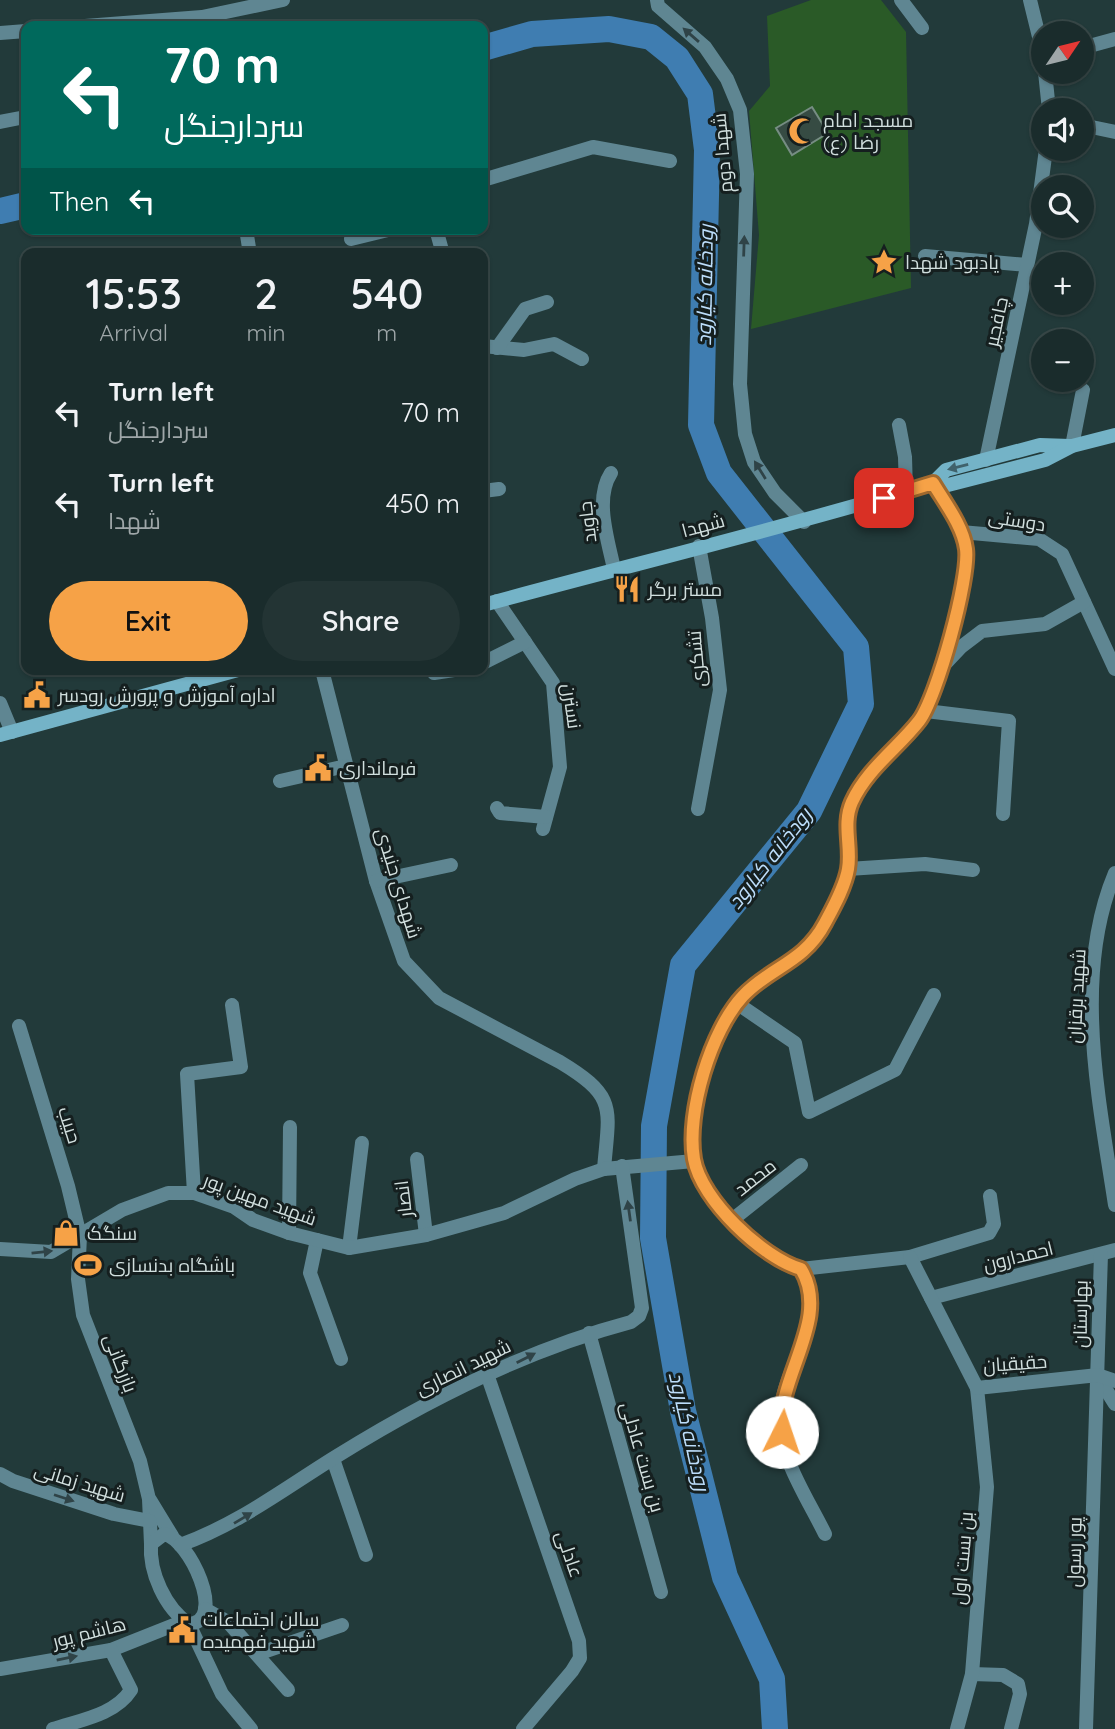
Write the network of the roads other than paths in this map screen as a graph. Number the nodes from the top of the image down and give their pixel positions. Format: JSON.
{"nodes":[{"id":1,"x":283,"y":0,"type":"edge"},
{"id":2,"x":657,"y":0,"type":"edge"},
{"id":3,"x":901,"y":0,"type":"edge"},
{"id":4,"x":1030,"y":0,"type":"edge"},
{"id":5,"x":158,"y":21,"type":"edge"},
{"id":6,"x":1035,"y":21,"type":"edge"},
{"id":7,"x":922,"y":28,"type":"dead end"},
{"id":8,"x":21,"y":31,"type":"edge"},
{"id":9,"x":0,"y":33,"type":"edge"},
{"id":10,"x":1115,"y":39,"type":"edge"},
{"id":11,"x":1094,"y":45,"type":"edge"},
{"id":12,"x":20,"y":118,"type":"dead end"},
{"id":13,"x":0,"y":122,"type":"edge"},
{"id":14,"x":1094,"y":128,"type":"edge"},
{"id":15,"x":1115,"y":132,"type":"edge"},
{"id":16,"x":670,"y":161,"type":"dead end"},
{"id":17,"x":1044,"y":161,"type":"edge"},
{"id":18,"x":488,"y":178,"type":"edge"},
{"id":19,"x":367,"y":235,"type":"edge"},
{"id":20,"x":351,"y":239,"type":"dead end"},
{"id":21,"x":925,"y":256,"type":"dead end"},
{"id":22,"x":1027,"y":265,"type":"junction"},
{"id":23,"x":547,"y":302,"type":"dead end"},
{"id":24,"x":490,"y":347,"type":"edge"},
{"id":25,"x":582,"y":359,"type":"dead end"},
{"id":26,"x":1083,"y":392,"type":"edge"},
{"id":27,"x":899,"y":425,"type":"dead end"},
{"id":28,"x":1115,"y":435,"type":"edge"},
{"id":29,"x":1072,"y":446,"type":"junction"},
{"id":30,"x":986,"y":460,"type":"junction"},
{"id":31,"x":611,"y":473,"type":"dead end"},
{"id":32,"x":933,"y":483,"type":"junction"},
{"id":33,"x":499,"y":489,"type":"dead end"},
{"id":34,"x":488,"y":490,"type":"edge"},
{"id":35,"x":906,"y":491,"type":"junction"},
{"id":36,"x":804,"y":522,"type":"junction"},
{"id":37,"x":961,"y":531,"type":"junction"},
{"id":38,"x":699,"y":546,"type":"junction"},
{"id":39,"x":614,"y":569,"type":"junction"},
{"id":40,"x":1084,"y":602,"type":"junction"},
{"id":41,"x":490,"y":603,"type":"edge"},
{"id":42,"x":525,"y":642,"type":"junction"},
{"id":43,"x":488,"y":660,"type":"edge"},
{"id":44,"x":943,"y":666,"type":"junction"},
{"id":45,"x":1115,"y":669,"type":"edge"},
{"id":46,"x":206,"y":675,"type":"edge"},
{"id":47,"x":323,"y":675,"type":"edge"},
{"id":48,"x":0,"y":703,"type":"edge"},
{"id":49,"x":926,"y":711,"type":"junction"},
{"id":50,"x":6,"y":733,"type":"edge"},
{"id":51,"x":346,"y":766,"type":"junction"},
{"id":52,"x":280,"y":781,"type":"dead end"},
{"id":53,"x":497,"y":808,"type":"dead end"},
{"id":54,"x":698,"y":809,"type":"dead end"},
{"id":55,"x":1003,"y":814,"type":"dead end"},
{"id":56,"x":452,"y":865,"type":"dead end"},
{"id":57,"x":848,"y":869,"type":"junction"},
{"id":58,"x":973,"y":870,"type":"dead end"},
{"id":59,"x":1115,"y":873,"type":"edge"},
{"id":60,"x":376,"y":881,"type":"junction"},
{"id":61,"x":934,"y":995,"type":"dead end"},
{"id":62,"x":738,"y":1004,"type":"junction"},
{"id":63,"x":232,"y":1005,"type":"dead end"},
{"id":64,"x":19,"y":1026,"type":"dead end"},
{"id":65,"x":290,"y":1127,"type":"dead end"},
{"id":66,"x":362,"y":1143,"type":"dead end"},
{"id":67,"x":417,"y":1159,"type":"dead end"},
{"id":68,"x":694,"y":1161,"type":"junction"},
{"id":69,"x":801,"y":1165,"type":"dead end"},
{"id":70,"x":628,"y":1166,"type":"junction"},
{"id":71,"x":604,"y":1170,"type":"junction"},
{"id":72,"x":194,"y":1193,"type":"junction"},
{"id":73,"x":990,"y":1196,"type":"dead end"},
{"id":74,"x":1115,"y":1205,"type":"edge"},
{"id":75,"x":732,"y":1220,"type":"junction"},
{"id":76,"x":289,"y":1233,"type":"junction"},
{"id":77,"x":426,"y":1235,"type":"junction"},
{"id":78,"x":80,"y":1236,"type":"junction"},
{"id":79,"x":317,"y":1240,"type":"junction"},
{"id":80,"x":349,"y":1248,"type":"junction"},
{"id":81,"x":0,"y":1250,"type":"edge"},
{"id":82,"x":1108,"y":1252,"type":"edge"},
{"id":83,"x":910,"y":1257,"type":"junction"},
{"id":84,"x":801,"y":1269,"type":"junction"},
{"id":85,"x":931,"y":1298,"type":"junction"},
{"id":86,"x":589,"y":1333,"type":"junction"},
{"id":87,"x":341,"y":1359,"type":"dead end"},
{"id":88,"x":1098,"y":1376,"type":"junction"},
{"id":89,"x":488,"y":1377,"type":"junction"},
{"id":90,"x":1115,"y":1381,"type":"edge"},
{"id":91,"x":978,"y":1388,"type":"junction"},
{"id":92,"x":1115,"y":1404,"type":"edge"},
{"id":93,"x":333,"y":1459,"type":"junction"},
{"id":94,"x":0,"y":1474,"type":"edge"},
{"id":95,"x":149,"y":1499,"type":"junction"},
{"id":96,"x":150,"y":1521,"type":"junction"},
{"id":97,"x":825,"y":1534,"type":"dead end"},
{"id":98,"x":176,"y":1540,"type":"junction"},
{"id":99,"x":151,"y":1544,"type":"junction"},
{"id":100,"x":366,"y":1555,"type":"dead end"},
{"id":101,"x":661,"y":1592,"type":"dead end"},
{"id":102,"x":205,"y":1609,"type":"junction"},
{"id":103,"x":187,"y":1622,"type":"junction"},
{"id":104,"x":342,"y":1625,"type":"dead end"},
{"id":105,"x":111,"y":1650,"type":"junction"},
{"id":106,"x":257,"y":1654,"type":"junction"},
{"id":107,"x":0,"y":1669,"type":"edge"},
{"id":108,"x":972,"y":1674,"type":"junction"},
{"id":109,"x":288,"y":1690,"type":"dead end"},
{"id":110,"x":53,"y":1729,"type":"edge"},
{"id":111,"x":251,"y":1729,"type":"edge"},
{"id":112,"x":523,"y":1729,"type":"edge"},
{"id":113,"x":957,"y":1729,"type":"edge"},
{"id":114,"x":1011,"y":1729,"type":"edge"},
{"id":115,"x":1086,"y":1729,"type":"edge"}],
"edges":[{"from":1,"to":5,"type":"street"},
{"from":36,"to":2,"type":"street","name":"شهدا دوم","one_way":true},
{"from":3,"to":7,"type":"street"},
{"from":4,"to":6,"type":"street"},
{"from":8,"to":9,"type":"street"},
{"from":10,"to":11,"type":"street"},
{"from":12,"to":13,"type":"street"},
{"from":14,"to":15,"type":"street"},
{"from":16,"to":18,"type":"street"},
{"from":17,"to":22,"type":"street","name":"چافجیر"},
{"from":19,"to":20,"type":"street"},
{"from":21,"to":22,"type":"street"},
{"from":22,"to":30,"type":"street","name":"چافجیر"},
{"from":23,"to":24,"type":"street"},
{"from":24,"to":25,"type":"street"},
{"from":26,"to":29,"type":"street"},
{"from":27,"to":35,"type":"street"},
{"from":28,"to":29,"type":"main road","name":"شهدا"},
{"from":29,"to":30,"type":"main road","name":"شهدا"},
{"from":29,"to":32,"type":"main road","name":"شهدا"},
{"from":30,"to":32,"type":"main road","name":"شهدا","one_way":true},
{"from":31,"to":39,"type":"street","name":"جاوید"},
{"from":32,"to":35,"type":"main road","name":"شهدا"},
{"from":32,"to":37,"type":"street"},
{"from":33,"to":34,"type":"street"},
{"from":35,"to":36,"type":"main road","name":"شهدا"},
{"from":36,"to":38,"type":"main road","name":"شهدا"},
{"from":37,"to":40,"type":"street","name":"دوستی"},
{"from":37,"to":44,"type":"street"},
{"from":38,"to":39,"type":"main road","name":"شهدا"},
{"from":38,"to":54,"type":"street","name":"تشکری"},
{"from":39,"to":41,"type":"main road","name":"شهدا"},
{"from":40,"to":44,"type":"street"},
{"from":40,"to":45,"type":"street","name":"دوستی"},
{"from":41,"to":42,"type":"street","name":"نسترن"},
{"from":42,"to":43,"type":"street"},
{"from":42,"to":53,"type":"street","name":"نسترن"},
{"from":44,"to":49,"type":"street"},
{"from":46,"to":50,"type":"main road"},
{"from":47,"to":51,"type":"street","name":"شهدای جنیدی"},
{"from":48,"to":50,"type":"street"},
{"from":49,"to":55,"type":"street"},
{"from":49,"to":57,"type":"street"},
{"from":51,"to":52,"type":"street"},
{"from":51,"to":60,"type":"street","name":"شهدای جنیدی"},
{"from":56,"to":60,"type":"street"},
{"from":57,"to":58,"type":"street"},
{"from":57,"to":62,"type":"street"},
{"from":59,"to":74,"type":"street","name":"شهید برقزان"},
{"from":60,"to":71,"type":"street","name":"شهدای جنیدی"},
{"from":61,"to":62,"type":"street"},
{"from":62,"to":68,"type":"street"},
{"from":63,"to":72,"type":"street"},
{"from":64,"to":78,"type":"street","name":"حبیب"},
{"from":65,"to":76,"type":"street"},
{"from":66,"to":80,"type":"street"},
{"from":67,"to":77,"type":"street","name":"انصار"},
{"from":68,"to":70,"type":"street","name":"شهید مهین پور"},
{"from":68,"to":75,"type":"street"},
{"from":69,"to":75,"type":"street","name":"محمد"},
{"from":70,"to":71,"type":"street","name":"شهید مهین پور"},
{"from":86,"to":70,"type":"street","name":"شهید انصاری","one_way":true},
{"from":71,"to":77,"type":"street","name":"شهید مهین پور"},
{"from":72,"to":76,"type":"street","name":"شهید مهین پور"},
{"from":72,"to":78,"type":"street","name":"شهید مهین پور"},
{"from":73,"to":83,"type":"street"},
{"from":75,"to":84,"type":"street"},
{"from":76,"to":79,"type":"street","name":"شهید مهین پور"},
{"from":77,"to":80,"type":"street","name":"شهید مهین پور"},
{"from":81,"to":78,"type":"street","name":"شهید مهین پور","one_way":true},
{"from":78,"to":95,"type":"street","name":"بازرگانی"},
{"from":79,"to":80,"type":"street","name":"شهید مهین پور"},
{"from":79,"to":87,"type":"street"},
{"from":82,"to":85,"type":"street","name":"احمدارون"},
{"from":82,"to":88,"type":"street","name":"بهارستان"},
{"from":83,"to":84,"type":"street"},
{"from":83,"to":85,"type":"street","name":"حقیقیان"},
{"from":84,"to":97,"type":"street"},
{"from":85,"to":91,"type":"street","name":"حقیقیان"},
{"from":89,"to":86,"type":"street","name":"شهید انصاری","one_way":true},
{"from":86,"to":101,"type":"street","name":"بن بست عادلی"},
{"from":88,"to":90,"type":"street","name":"حقیقیان"},
{"from":88,"to":91,"type":"street","name":"حقیقیان"},
{"from":88,"to":92,"type":"street"},
{"from":88,"to":115,"type":"street","name":"پور رسول"},
{"from":89,"to":93,"type":"street","name":"شهید انصاری"},
{"from":89,"to":112,"type":"street","name":"عادلی"},
{"from":91,"to":108,"type":"street","name":"بن بست اول"},
{"from":98,"to":93,"type":"street","name":"شهید انصاری","one_way":true},
{"from":93,"to":100,"type":"street"},
{"from":94,"to":96,"type":"street","name":"شهید زمانی","one_way":true},
{"from":95,"to":96,"type":"street"},
{"from":95,"to":98,"type":"street"},
{"from":96,"to":99,"type":"street"},
{"from":98,"to":99,"type":"street","name":"شهید انصاری"},
{"from":98,"to":102,"type":"street"},
{"from":99,"to":103,"type":"street"},
{"from":102,"to":103,"type":"street"},
{"from":102,"to":106,"type":"street"},
{"from":103,"to":105,"type":"street","name":"هاشم پور"},
{"from":103,"to":111,"type":"street"},
{"from":104,"to":106,"type":"street"},
{"from":107,"to":105,"type":"street","name":"هاشم پور","one_way":true},
{"from":105,"to":110,"type":"street"},
{"from":106,"to":109,"type":"street"},
{"from":108,"to":113,"type":"street","name":"بن بست اول"},
{"from":108,"to":114,"type":"street"}]}
